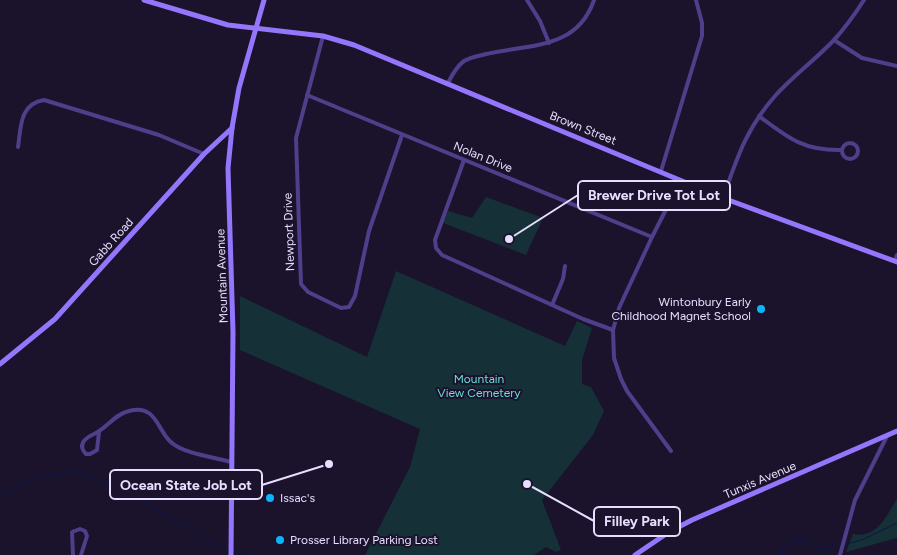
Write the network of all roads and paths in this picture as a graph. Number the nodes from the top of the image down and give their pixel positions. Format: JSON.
{"nodes":[{"id":1,"x":144,"y":0,"type":"edge"},
{"id":2,"x":264,"y":0,"type":"edge"},
{"id":3,"x":527,"y":0,"type":"edge"},
{"id":4,"x":594,"y":0,"type":"edge"},
{"id":5,"x":696,"y":0,"type":"edge"},
{"id":6,"x":864,"y":0,"type":"edge"},
{"id":7,"x":257,"y":28,"type":"junction"},
{"id":8,"x":323,"y":36,"type":"junction"},
{"id":9,"x":834,"y":40,"type":"junction"},
{"id":10,"x":549,"y":43,"type":"junction"},
{"id":11,"x":897,"y":66,"type":"edge"},
{"id":12,"x":448,"y":83,"type":"junction"},
{"id":13,"x":307,"y":95,"type":"junction"},
{"id":14,"x":759,"y":116,"type":"junction"},
{"id":15,"x":232,"y":128,"type":"junction"},
{"id":16,"x":402,"y":135,"type":"junction"},
{"id":17,"x":18,"y":147,"type":"dead end"},
{"id":18,"x":842,"y":150,"type":"junction"},
{"id":19,"x":204,"y":154,"type":"junction"},
{"id":20,"x":464,"y":160,"type":"junction"},
{"id":21,"x":661,"y":171,"type":"junction"},
{"id":22,"x":681,"y":180,"type":"junction"},
{"id":23,"x":722,"y":198,"type":"junction"},
{"id":24,"x":652,"y":238,"type":"junction"},
{"id":25,"x":896,"y":259,"type":"edge"},
{"id":26,"x":565,"y":266,"type":"dead end"},
{"id":27,"x":552,"y":305,"type":"junction"},
{"id":28,"x":613,"y":330,"type":"junction"},
{"id":29,"x":0,"y":364,"type":"edge"},
{"id":30,"x":897,"y":431,"type":"edge"},
{"id":31,"x":98,"y":432,"type":"junction"},
{"id":32,"x":887,"y":436,"type":"junction"},
{"id":33,"x":671,"y":451,"type":"dead end"},
{"id":34,"x":231,"y":462,"type":"junction"},
{"id":35,"x":73,"y":555,"type":"edge"},
{"id":36,"x":81,"y":555,"type":"edge"},
{"id":37,"x":231,"y":555,"type":"edge"},
{"id":38,"x":634,"y":555,"type":"edge"},
{"id":39,"x":840,"y":555,"type":"edge"}],
"edges":[{"from":1,"to":7,"type":"street","name":"Brown Street"},
{"from":2,"to":7,"type":"street","name":"Mountain Avenue"},
{"from":3,"to":10,"type":"street"},
{"from":4,"to":10,"type":"street"},
{"from":5,"to":21,"type":"street"},
{"from":6,"to":9,"type":"street"},
{"from":7,"to":8,"type":"street","name":"Brown Street"},
{"from":7,"to":15,"type":"street","name":"Mountain Avenue"},
{"from":8,"to":12,"type":"street","name":"Brown Street"},
{"from":8,"to":13,"type":"street","name":"Newport Drive"},
{"from":9,"to":11,"type":"street"},
{"from":9,"to":14,"type":"street"},
{"from":10,"to":12,"type":"street"},
{"from":12,"to":21,"type":"street","name":"Brown Street"},
{"from":13,"to":16,"type":"street","name":"Nolan Drive"},
{"from":13,"to":16,"type":"street","name":"Newport Drive"},
{"from":14,"to":18,"type":"street"},
{"from":14,"to":23,"type":"street"},
{"from":15,"to":19,"type":"street","name":"Gabb Road"},
{"from":15,"to":34,"type":"street","name":"Mountain Avenue"},
{"from":16,"to":20,"type":"street","name":"Nolan Drive"},
{"from":17,"to":19,"type":"street"},
{"from":18,"to":18,"type":"street"},
{"from":19,"to":29,"type":"street","name":"Gabb Road"},
{"from":20,"to":24,"type":"street","name":"Nolan Drive"},
{"from":20,"to":27,"type":"street"},
{"from":21,"to":22,"type":"street","name":"Brown Street"},
{"from":22,"to":23,"type":"street","name":"Brown Street"},
{"from":22,"to":24,"type":"street"},
{"from":23,"to":25,"type":"street","name":"Brown Street"},
{"from":24,"to":28,"type":"street"},
{"from":26,"to":27,"type":"street"},
{"from":27,"to":28,"type":"street"},
{"from":28,"to":33,"type":"street"},
{"from":30,"to":32,"type":"street","name":"Tunxis Avenue"},
{"from":31,"to":31,"type":"street"},
{"from":31,"to":34,"type":"street"},
{"from":32,"to":38,"type":"street","name":"Tunxis Avenue"},
{"from":32,"to":39,"type":"street"},
{"from":34,"to":37,"type":"street","name":"Mountain Avenue"},
{"from":35,"to":36,"type":"street"}]}
